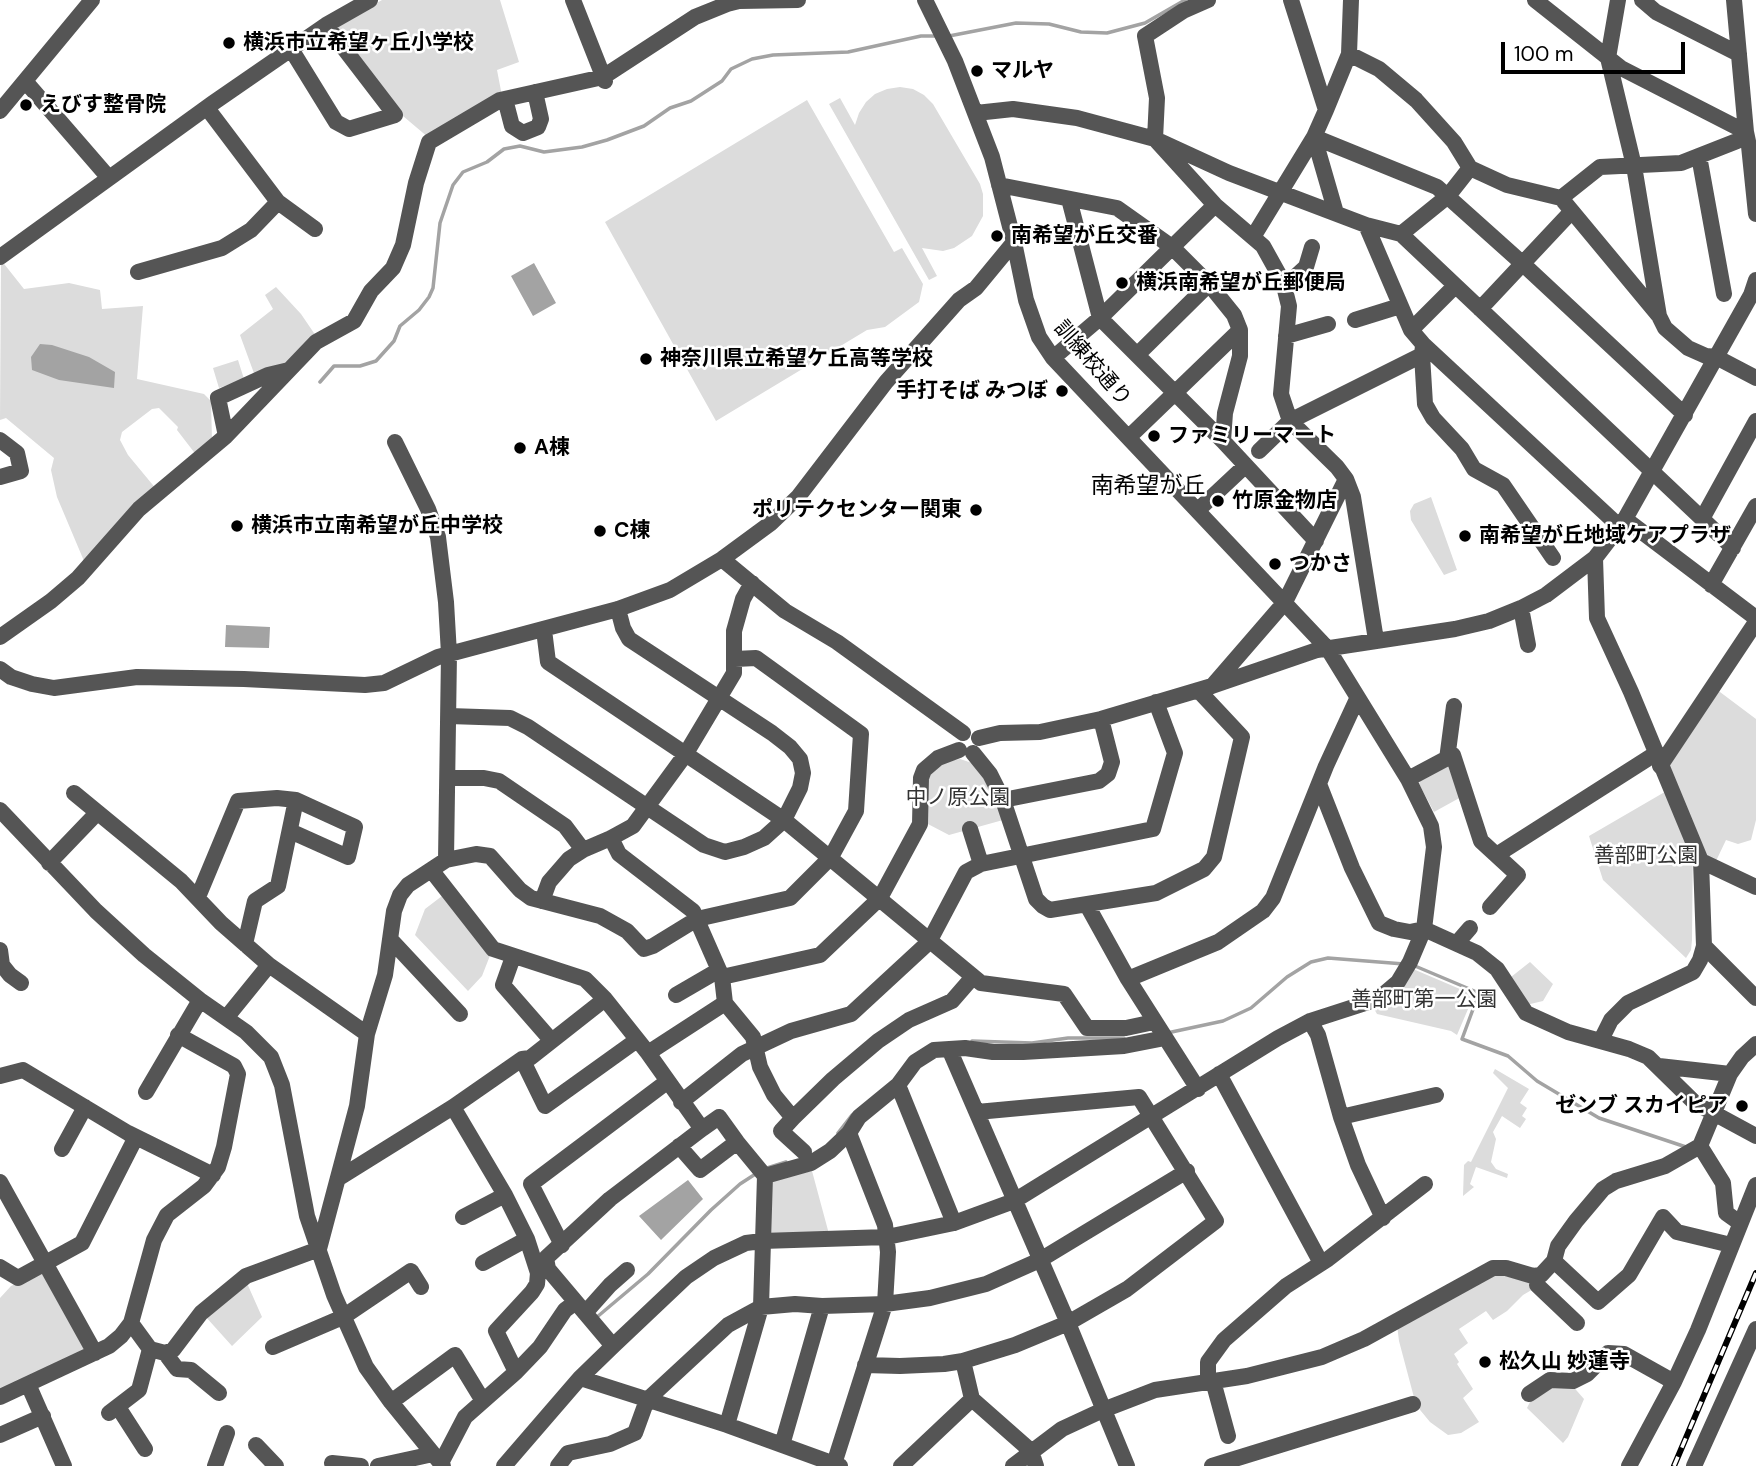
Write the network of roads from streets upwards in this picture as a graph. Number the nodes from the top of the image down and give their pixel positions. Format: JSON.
{"nodes":[{"id":1,"x":92,"y":0,"type":"edge"},
{"id":2,"x":370,"y":0,"type":"edge"},
{"id":3,"x":573,"y":0,"type":"edge"},
{"id":4,"x":798,"y":0,"type":"edge"},
{"id":5,"x":925,"y":0,"type":"edge"},
{"id":6,"x":1208,"y":0,"type":"edge"},
{"id":7,"x":1291,"y":0,"type":"edge"},
{"id":8,"x":1351,"y":0,"type":"edge"},
{"id":9,"x":1535,"y":0,"type":"edge"},
{"id":10,"x":1618,"y":0,"type":"edge"},
{"id":11,"x":1642,"y":0,"type":"edge"},
{"id":12,"x":1734,"y":0,"type":"edge"},
{"id":13,"x":326,"y":25,"type":"junction"},
{"id":14,"x":291,"y":49,"type":"junction"},
{"id":15,"x":1349,"y":54,"type":"junction"},
{"id":16,"x":1739,"y":54,"type":"junction"},
{"id":17,"x":1608,"y":58,"type":"junction"},
{"id":18,"x":604,"y":79,"type":"junction"},
{"id":19,"x":25,"y":81,"type":"junction"},
{"id":20,"x":535,"y":92,"type":"junction"},
{"id":21,"x":505,"y":99,"type":"junction"},
{"id":22,"x":207,"y":107,"type":"junction"},
{"id":23,"x":1326,"y":110,"type":"junction"},
{"id":24,"x":0,"y":111,"type":"edge"},
{"id":25,"x":976,"y":113,"type":"junction"},
{"id":26,"x":1746,"y":132,"type":"junction"},
{"id":27,"x":1314,"y":137,"type":"junction"},
{"id":28,"x":1155,"y":139,"type":"junction"},
{"id":29,"x":1699,"y":156,"type":"junction"},
{"id":30,"x":1634,"y":166,"type":"junction"},
{"id":31,"x":1470,"y":168,"type":"junction"},
{"id":32,"x":109,"y":178,"type":"junction"},
{"id":33,"x":999,"y":185,"type":"junction"},
{"id":34,"x":1282,"y":192,"type":"junction"},
{"id":35,"x":1448,"y":196,"type":"junction"},
{"id":36,"x":1561,"y":198,"type":"junction"},
{"id":37,"x":1069,"y":199,"type":"junction"},
{"id":38,"x":278,"y":202,"type":"junction"},
{"id":39,"x":1214,"y":205,"type":"junction"},
{"id":40,"x":1756,"y":208,"type":"edge"},
{"id":41,"x":1571,"y":212,"type":"junction"},
{"id":42,"x":1336,"y":213,"type":"junction"},
{"id":43,"x":1366,"y":225,"type":"junction"},
{"id":44,"x":315,"y":229,"type":"dead end"},
{"id":45,"x":1401,"y":234,"type":"junction"},
{"id":46,"x":1253,"y":237,"type":"junction"},
{"id":47,"x":1014,"y":242,"type":"junction"},
{"id":48,"x":1172,"y":247,"type":"junction"},
{"id":49,"x":1312,"y":247,"type":"dead end"},
{"id":50,"x":0,"y":257,"type":"edge"},
{"id":51,"x":1523,"y":264,"type":"junction"},
{"id":52,"x":138,"y":272,"type":"dead end"},
{"id":53,"x":1756,"y":280,"type":"edge"},
{"id":54,"x":1283,"y":282,"type":"junction"},
{"id":55,"x":1209,"y":284,"type":"junction"},
{"id":56,"x":1455,"y":286,"type":"junction"},
{"id":57,"x":1724,"y":294,"type":"dead end"},
{"id":58,"x":1400,"y":306,"type":"junction"},
{"id":59,"x":1480,"y":309,"type":"junction"},
{"id":60,"x":1659,"y":316,"type":"junction"},
{"id":61,"x":1100,"y":318,"type":"junction"},
{"id":62,"x":1355,"y":320,"type":"dead end"},
{"id":63,"x":1328,"y":324,"type":"dead end"},
{"id":64,"x":1240,"y":330,"type":"junction"},
{"id":65,"x":1411,"y":330,"type":"junction"},
{"id":66,"x":1286,"y":336,"type":"junction"},
{"id":67,"x":1423,"y":349,"type":"junction"},
{"id":68,"x":1138,"y":354,"type":"junction"},
{"id":69,"x":1716,"y":357,"type":"junction"},
{"id":70,"x":1053,"y":358,"type":"junction"},
{"id":71,"x":289,"y":370,"type":"junction"},
{"id":72,"x":1756,"y":378,"type":"edge"},
{"id":73,"x":1175,"y":392,"type":"junction"},
{"id":74,"x":1685,"y":415,"type":"junction"},
{"id":75,"x":1290,"y":421,"type":"junction"},
{"id":76,"x":1756,"y":421,"type":"edge"},
{"id":77,"x":226,"y":436,"type":"junction"},
{"id":78,"x":1129,"y":437,"type":"junction"},
{"id":79,"x":0,"y":440,"type":"edge"},
{"id":80,"x":1223,"y":441,"type":"junction"},
{"id":81,"x":395,"y":442,"type":"dead end"},
{"id":82,"x":1259,"y":451,"type":"dead end"},
{"id":83,"x":1245,"y":466,"type":"junction"},
{"id":84,"x":1651,"y":472,"type":"junction"},
{"id":85,"x":0,"y":477,"type":"edge"},
{"id":86,"x":1346,"y":479,"type":"junction"},
{"id":87,"x":1756,"y":506,"type":"edge"},
{"id":88,"x":1198,"y":510,"type":"junction"},
{"id":89,"x":1702,"y":519,"type":"junction"},
{"id":90,"x":1622,"y":523,"type":"junction"},
{"id":91,"x":1316,"y":541,"type":"junction"},
{"id":92,"x":1733,"y":548,"type":"junction"},
{"id":93,"x":1595,"y":558,"type":"junction"},
{"id":94,"x":722,"y":559,"type":"junction"},
{"id":95,"x":1569,"y":579,"type":"junction"},
{"id":96,"x":752,"y":583,"type":"junction"},
{"id":97,"x":1711,"y":585,"type":"junction"},
{"id":98,"x":1285,"y":602,"type":"junction"},
{"id":99,"x":1521,"y":608,"type":"junction"},
{"id":100,"x":618,"y":609,"type":"junction"},
{"id":101,"x":1756,"y":620,"type":"edge"},
{"id":102,"x":544,"y":630,"type":"junction"},
{"id":103,"x":0,"y":637,"type":"edge"},
{"id":104,"x":1376,"y":640,"type":"junction"},
{"id":105,"x":1528,"y":645,"type":"dead end"},
{"id":106,"x":1328,"y":649,"type":"junction"},
{"id":107,"x":450,"y":654,"type":"junction"},
{"id":108,"x":735,"y":659,"type":"junction"},
{"id":109,"x":0,"y":669,"type":"edge"},
{"id":110,"x":1205,"y":688,"type":"junction"},
{"id":111,"x":720,"y":699,"type":"junction"},
{"id":112,"x":1357,"y":699,"type":"junction"},
{"id":113,"x":1156,"y":702,"type":"junction"},
{"id":114,"x":1454,"y":705,"type":"dead end"},
{"id":115,"x":449,"y":716,"type":"junction"},
{"id":116,"x":1101,"y":719,"type":"junction"},
{"id":117,"x":969,"y":744,"type":"junction"},
{"id":118,"x":685,"y":755,"type":"junction"},
{"id":119,"x":1447,"y":759,"type":"junction"},
{"id":120,"x":1658,"y":760,"type":"junction"},
{"id":121,"x":447,"y":778,"type":"junction"},
{"id":122,"x":1408,"y":779,"type":"junction"},
{"id":123,"x":1319,"y":784,"type":"junction"},
{"id":124,"x":74,"y":793,"type":"dead end"},
{"id":125,"x":296,"y":800,"type":"junction"},
{"id":126,"x":1003,"y":800,"type":"junction"},
{"id":127,"x":649,"y":806,"type":"junction"},
{"id":128,"x":0,"y":810,"type":"edge"},
{"id":129,"x":97,"y":813,"type":"junction"},
{"id":130,"x":784,"y":820,"type":"junction"},
{"id":131,"x":970,"y":829,"type":"dead end"},
{"id":132,"x":290,"y":831,"type":"junction"},
{"id":133,"x":611,"y":838,"type":"junction"},
{"id":134,"x":583,"y":850,"type":"junction"},
{"id":135,"x":1498,"y":854,"type":"junction"},
{"id":136,"x":1020,"y":855,"type":"junction"},
{"id":137,"x":831,"y":857,"type":"junction"},
{"id":138,"x":446,"y":860,"type":"junction"},
{"id":139,"x":1701,"y":861,"type":"junction"},
{"id":140,"x":49,"y":863,"type":"junction"},
{"id":141,"x":981,"y":864,"type":"junction"},
{"id":142,"x":432,"y":871,"type":"junction"},
{"id":143,"x":1756,"y":887,"type":"edge"},
{"id":144,"x":198,"y":897,"type":"junction"},
{"id":145,"x":880,"y":898,"type":"junction"},
{"id":146,"x":542,"y":901,"type":"junction"},
{"id":147,"x":1087,"y":905,"type":"junction"},
{"id":148,"x":1490,"y":906,"type":"dead end"},
{"id":149,"x":697,"y":919,"type":"junction"},
{"id":150,"x":1470,"y":928,"type":"dead end"},
{"id":151,"x":1424,"y":929,"type":"junction"},
{"id":152,"x":390,"y":939,"type":"junction"},
{"id":153,"x":929,"y":942,"type":"junction"},
{"id":154,"x":1457,"y":943,"type":"junction"},
{"id":155,"x":245,"y":944,"type":"junction"},
{"id":156,"x":1704,"y":946,"type":"junction"},
{"id":157,"x":0,"y":950,"type":"edge"},
{"id":158,"x":513,"y":957,"type":"junction"},
{"id":159,"x":269,"y":965,"type":"junction"},
{"id":160,"x":721,"y":974,"type":"junction"},
{"id":161,"x":972,"y":978,"type":"junction"},
{"id":162,"x":1128,"y":979,"type":"junction"},
{"id":163,"x":21,"y":983,"type":"dead end"},
{"id":164,"x":677,"y":995,"type":"dead end"},
{"id":165,"x":1756,"y":998,"type":"edge"},
{"id":166,"x":605,"y":999,"type":"junction"},
{"id":167,"x":200,"y":1000,"type":"junction"},
{"id":168,"x":725,"y":1003,"type":"junction"},
{"id":169,"x":460,"y":1014,"type":"dead end"},
{"id":170,"x":226,"y":1018,"type":"junction"},
{"id":171,"x":1310,"y":1021,"type":"junction"},
{"id":172,"x":1154,"y":1022,"type":"junction"},
{"id":173,"x":367,"y":1034,"type":"junction"},
{"id":174,"x":178,"y":1035,"type":"junction"},
{"id":175,"x":1165,"y":1038,"type":"junction"},
{"id":176,"x":551,"y":1040,"type":"junction"},
{"id":177,"x":637,"y":1040,"type":"junction"},
{"id":178,"x":1601,"y":1041,"type":"junction"},
{"id":179,"x":1756,"y":1044,"type":"edge"},
{"id":180,"x":756,"y":1049,"type":"junction"},
{"id":181,"x":950,"y":1051,"type":"junction"},
{"id":182,"x":648,"y":1053,"type":"junction"},
{"id":183,"x":522,"y":1059,"type":"junction"},
{"id":184,"x":1659,"y":1066,"type":"junction"},
{"id":185,"x":1219,"y":1074,"type":"junction"},
{"id":186,"x":1730,"y":1074,"type":"junction"},
{"id":187,"x":0,"y":1076,"type":"edge"},
{"id":188,"x":668,"y":1081,"type":"junction"},
{"id":189,"x":898,"y":1086,"type":"junction"},
{"id":190,"x":1198,"y":1089,"type":"junction"},
{"id":191,"x":146,"y":1091,"type":"dead end"},
{"id":192,"x":1436,"y":1095,"type":"dead end"},
{"id":193,"x":681,"y":1102,"type":"junction"},
{"id":194,"x":85,"y":1107,"type":"junction"},
{"id":195,"x":453,"y":1107,"type":"junction"},
{"id":196,"x":977,"y":1112,"type":"junction"},
{"id":197,"x":1715,"y":1115,"type":"junction"},
{"id":198,"x":1152,"y":1116,"type":"junction"},
{"id":199,"x":793,"y":1118,"type":"junction"},
{"id":200,"x":1341,"y":1118,"type":"junction"},
{"id":201,"x":702,"y":1129,"type":"junction"},
{"id":202,"x":849,"y":1133,"type":"junction"},
{"id":203,"x":1756,"y":1136,"type":"edge"},
{"id":204,"x":136,"y":1137,"type":"junction"},
{"id":205,"x":737,"y":1142,"type":"junction"},
{"id":206,"x":680,"y":1146,"type":"junction"},
{"id":207,"x":1700,"y":1146,"type":"junction"},
{"id":208,"x":62,"y":1149,"type":"dead end"},
{"id":209,"x":803,"y":1152,"type":"dead end"},
{"id":210,"x":1187,"y":1171,"type":"junction"},
{"id":211,"x":213,"y":1175,"type":"junction"},
{"id":212,"x":765,"y":1176,"type":"junction"},
{"id":213,"x":340,"y":1178,"type":"junction"},
{"id":214,"x":0,"y":1182,"type":"edge"},
{"id":215,"x":1425,"y":1184,"type":"dead end"},
{"id":216,"x":1756,"y":1185,"type":"edge"},
{"id":217,"x":505,"y":1195,"type":"junction"},
{"id":218,"x":1014,"y":1200,"type":"junction"},
{"id":219,"x":463,"y":1217,"type":"dead end"},
{"id":220,"x":1383,"y":1218,"type":"junction"},
{"id":221,"x":954,"y":1223,"type":"junction"},
{"id":222,"x":1740,"y":1223,"type":"junction"},
{"id":223,"x":887,"y":1237,"type":"junction"},
{"id":224,"x":527,"y":1239,"type":"junction"},
{"id":225,"x":762,"y":1241,"type":"junction"},
{"id":226,"x":562,"y":1245,"type":"junction"},
{"id":227,"x":1731,"y":1245,"type":"junction"},
{"id":228,"x":318,"y":1250,"type":"junction"},
{"id":229,"x":1041,"y":1260,"type":"junction"},
{"id":230,"x":1554,"y":1261,"type":"junction"},
{"id":231,"x":45,"y":1263,"type":"junction"},
{"id":232,"x":483,"y":1263,"type":"dead end"},
{"id":233,"x":1321,"y":1263,"type":"junction"},
{"id":234,"x":0,"y":1267,"type":"edge"},
{"id":235,"x":627,"y":1270,"type":"dead end"},
{"id":236,"x":1535,"y":1280,"type":"junction"},
{"id":237,"x":421,"y":1287,"type":"dead end"},
{"id":238,"x":885,"y":1304,"type":"junction"},
{"id":239,"x":822,"y":1306,"type":"junction"},
{"id":240,"x":581,"y":1307,"type":"junction"},
{"id":241,"x":761,"y":1307,"type":"junction"},
{"id":242,"x":343,"y":1317,"type":"junction"},
{"id":243,"x":131,"y":1323,"type":"junction"},
{"id":244,"x":1068,"y":1323,"type":"junction"},
{"id":245,"x":1577,"y":1323,"type":"dead end"},
{"id":246,"x":1756,"y":1329,"type":"edge"},
{"id":247,"x":613,"y":1346,"type":"junction"},
{"id":248,"x":273,"y":1347,"type":"dead end"},
{"id":249,"x":157,"y":1351,"type":"junction"},
{"id":250,"x":95,"y":1353,"type":"junction"},
{"id":251,"x":1751,"y":1355,"type":"edge"},
{"id":252,"x":963,"y":1361,"type":"junction"},
{"id":253,"x":865,"y":1365,"type":"junction"},
{"id":254,"x":516,"y":1372,"type":"junction"},
{"id":255,"x":580,"y":1378,"type":"junction"},
{"id":256,"x":1211,"y":1382,"type":"junction"},
{"id":257,"x":1674,"y":1382,"type":"junction"},
{"id":258,"x":28,"y":1384,"type":"junction"},
{"id":259,"x":219,"y":1393,"type":"dead end"},
{"id":260,"x":1529,"y":1394,"type":"dead end"},
{"id":261,"x":0,"y":1397,"type":"edge"},
{"id":262,"x":972,"y":1398,"type":"junction"},
{"id":263,"x":647,"y":1400,"type":"junction"},
{"id":264,"x":483,"y":1401,"type":"junction"},
{"id":265,"x":391,"y":1402,"type":"junction"},
{"id":266,"x":1413,"y":1404,"type":"dead end"},
{"id":267,"x":1103,"y":1410,"type":"junction"},
{"id":268,"x":43,"y":1416,"type":"junction"},
{"id":269,"x":727,"y":1425,"type":"junction"},
{"id":270,"x":227,"y":1433,"type":"dead end"},
{"id":271,"x":0,"y":1434,"type":"edge"},
{"id":272,"x":1228,"y":1436,"type":"dead end"},
{"id":273,"x":256,"y":1445,"type":"dead end"},
{"id":274,"x":782,"y":1445,"type":"junction"},
{"id":275,"x":145,"y":1448,"type":"dead end"},
{"id":276,"x":1033,"y":1458,"type":"edge"},
{"id":277,"x":439,"y":1461,"type":"edge"},
{"id":278,"x":332,"y":1463,"type":"dead end"},
{"id":279,"x":837,"y":1465,"type":"edge"},
{"id":280,"x":64,"y":1466,"type":"edge"},
{"id":281,"x":215,"y":1466,"type":"edge"},
{"id":282,"x":276,"y":1466,"type":"edge"},
{"id":283,"x":361,"y":1466,"type":"edge"},
{"id":284,"x":378,"y":1466,"type":"edge"},
{"id":285,"x":504,"y":1466,"type":"edge"},
{"id":286,"x":558,"y":1466,"type":"edge"},
{"id":287,"x":901,"y":1466,"type":"edge"},
{"id":288,"x":1013,"y":1466,"type":"edge"},
{"id":289,"x":1127,"y":1466,"type":"edge"},
{"id":290,"x":1212,"y":1466,"type":"edge"},
{"id":291,"x":1629,"y":1466,"type":"edge"},
{"id":292,"x":1694,"y":1466,"type":"edge"}],
"edges":[{"from":1,"to":19,"type":"street"},
{"from":2,"to":13,"type":"street"},
{"from":3,"to":18,"type":"street"},
{"from":4,"to":18,"type":"street"},
{"from":5,"to":25,"type":"street","name":"訓練校通り"},
{"from":6,"to":28,"type":"street"},
{"from":7,"to":23,"type":"street"},
{"from":8,"to":15,"type":"street"},
{"from":9,"to":17,"type":"street"},
{"from":10,"to":17,"type":"street"},
{"from":11,"to":16,"type":"street"},
{"from":12,"to":16,"type":"street"},
{"from":13,"to":14,"type":"street"},
{"from":13,"to":14,"type":"street"},
{"from":14,"to":22,"type":"street"},
{"from":15,"to":23,"type":"street"},
{"from":15,"to":31,"type":"street"},
{"from":16,"to":26,"type":"street"},
{"from":17,"to":26,"type":"street"},
{"from":17,"to":30,"type":"street"},
{"from":18,"to":20,"type":"street"},
{"from":19,"to":24,"type":"street"},
{"from":19,"to":32,"type":"street"},
{"from":20,"to":21,"type":"street"},
{"from":20,"to":21,"type":"street"},
{"from":21,"to":71,"type":"street"},
{"from":22,"to":32,"type":"street"},
{"from":22,"to":38,"type":"street"},
{"from":23,"to":27,"type":"street"},
{"from":25,"to":28,"type":"street"},
{"from":25,"to":33,"type":"street","name":"訓練校通り"},
{"from":26,"to":29,"type":"street"},
{"from":26,"to":40,"type":"street"},
{"from":27,"to":34,"type":"street"},
{"from":27,"to":35,"type":"street"},
{"from":27,"to":42,"type":"street"},
{"from":28,"to":34,"type":"street"},
{"from":28,"to":39,"type":"street"},
{"from":29,"to":30,"type":"street"},
{"from":29,"to":57,"type":"street"},
{"from":30,"to":36,"type":"street"},
{"from":30,"to":60,"type":"street"},
{"from":31,"to":35,"type":"street"},
{"from":31,"to":36,"type":"street"},
{"from":32,"to":50,"type":"street"},
{"from":33,"to":37,"type":"street"},
{"from":33,"to":47,"type":"street","name":"訓練校通り"},
{"from":34,"to":42,"type":"street"},
{"from":34,"to":46,"type":"street"},
{"from":35,"to":45,"type":"street"},
{"from":35,"to":51,"type":"street"},
{"from":36,"to":41,"type":"street"},
{"from":37,"to":48,"type":"street"},
{"from":37,"to":61,"type":"street"},
{"from":38,"to":44,"type":"street"},
{"from":38,"to":52,"type":"street"},
{"from":39,"to":46,"type":"street"},
{"from":39,"to":48,"type":"street"},
{"from":41,"to":51,"type":"street"},
{"from":41,"to":60,"type":"street"},
{"from":42,"to":43,"type":"street"},
{"from":43,"to":45,"type":"street"},
{"from":43,"to":58,"type":"street"},
{"from":45,"to":56,"type":"street"},
{"from":46,"to":54,"type":"street"},
{"from":47,"to":70,"type":"street","name":"訓練校通り"},
{"from":47,"to":94,"type":"street"},
{"from":48,"to":55,"type":"street"},
{"from":48,"to":61,"type":"street"},
{"from":49,"to":54,"type":"street"},
{"from":51,"to":59,"type":"street"},
{"from":51,"to":74,"type":"street"},
{"from":53,"to":69,"type":"street"},
{"from":54,"to":66,"type":"street"},
{"from":55,"to":64,"type":"street"},
{"from":55,"to":68,"type":"street"},
{"from":56,"to":59,"type":"street"},
{"from":56,"to":65,"type":"street"},
{"from":58,"to":62,"type":"street"},
{"from":58,"to":65,"type":"street"},
{"from":59,"to":84,"type":"street"},
{"from":60,"to":69,"type":"street"},
{"from":61,"to":68,"type":"street"},
{"from":61,"to":70,"type":"street"},
{"from":63,"to":66,"type":"street"},
{"from":64,"to":73,"type":"street"},
{"from":64,"to":80,"type":"street"},
{"from":65,"to":67,"type":"street"},
{"from":66,"to":75,"type":"street"},
{"from":67,"to":75,"type":"street"},
{"from":67,"to":90,"type":"street"},
{"from":67,"to":95,"type":"street"},
{"from":68,"to":73,"type":"street"},
{"from":69,"to":72,"type":"street"},
{"from":69,"to":74,"type":"street"},
{"from":70,"to":78,"type":"street","name":"訓練校通り"},
{"from":71,"to":77,"type":"street"},
{"from":71,"to":77,"type":"street"},
{"from":73,"to":78,"type":"street"},
{"from":73,"to":80,"type":"street"},
{"from":74,"to":84,"type":"street"},
{"from":75,"to":82,"type":"street"},
{"from":75,"to":86,"type":"street"},
{"from":76,"to":89,"type":"street"},
{"from":77,"to":103,"type":"street"},
{"from":78,"to":88,"type":"street","name":"訓練校通り"},
{"from":79,"to":85,"type":"street"},
{"from":80,"to":83,"type":"street"},
{"from":81,"to":107,"type":"street"},
{"from":83,"to":88,"type":"street"},
{"from":83,"to":91,"type":"street"},
{"from":84,"to":89,"type":"street"},
{"from":84,"to":90,"type":"street"},
{"from":86,"to":91,"type":"street"},
{"from":86,"to":104,"type":"street"},
{"from":87,"to":92,"type":"street"},
{"from":88,"to":98,"type":"street","name":"訓練校通り"},
{"from":89,"to":92,"type":"street"},
{"from":90,"to":93,"type":"street"},
{"from":90,"to":97,"type":"street"},
{"from":91,"to":98,"type":"street"},
{"from":92,"to":97,"type":"street"},
{"from":93,"to":95,"type":"street"},
{"from":93,"to":120,"type":"street"},
{"from":94,"to":96,"type":"street"},
{"from":94,"to":100,"type":"street"},
{"from":95,"to":99,"type":"street"},
{"from":96,"to":108,"type":"street"},
{"from":96,"to":117,"type":"street"},
{"from":97,"to":101,"type":"street"},
{"from":98,"to":106,"type":"street","name":"訓練校通り"},
{"from":98,"to":110,"type":"street"},
{"from":99,"to":104,"type":"street"},
{"from":99,"to":105,"type":"street"},
{"from":100,"to":102,"type":"street"},
{"from":100,"to":111,"type":"street"},
{"from":101,"to":120,"type":"street"},
{"from":102,"to":107,"type":"street"},
{"from":102,"to":118,"type":"street"},
{"from":104,"to":106,"type":"street"},
{"from":106,"to":110,"type":"street"},
{"from":106,"to":112,"type":"street","name":"訓練校通り"},
{"from":107,"to":109,"type":"street"},
{"from":107,"to":115,"type":"street"},
{"from":108,"to":111,"type":"street"},
{"from":108,"to":137,"type":"street"},
{"from":110,"to":113,"type":"street"},
{"from":110,"to":147,"type":"street"},
{"from":111,"to":118,"type":"street"},
{"from":111,"to":130,"type":"street"},
{"from":112,"to":122,"type":"street","name":"訓練校通り"},
{"from":112,"to":123,"type":"street"},
{"from":113,"to":116,"type":"street"},
{"from":113,"to":136,"type":"street"},
{"from":114,"to":119,"type":"street"},
{"from":115,"to":121,"type":"street"},
{"from":115,"to":127,"type":"street"},
{"from":116,"to":117,"type":"street"},
{"from":116,"to":126,"type":"street"},
{"from":117,"to":126,"type":"street"},
{"from":117,"to":145,"type":"street"},
{"from":118,"to":127,"type":"street"},
{"from":118,"to":130,"type":"street"},
{"from":119,"to":122,"type":"street"},
{"from":119,"to":135,"type":"street"},
{"from":120,"to":135,"type":"street"},
{"from":120,"to":139,"type":"street"},
{"from":121,"to":134,"type":"street"},
{"from":121,"to":138,"type":"street"},
{"from":122,"to":151,"type":"street","name":"訓練校通り"},
{"from":123,"to":151,"type":"street"},
{"from":123,"to":162,"type":"street"},
{"from":124,"to":129,"type":"street"},
{"from":125,"to":132,"type":"street"},
{"from":125,"to":132,"type":"street"},
{"from":125,"to":144,"type":"street"},
{"from":126,"to":136,"type":"street"},
{"from":127,"to":130,"type":"street"},
{"from":127,"to":133,"type":"street"},
{"from":128,"to":140,"type":"street"},
{"from":129,"to":140,"type":"street"},
{"from":129,"to":144,"type":"street"},
{"from":130,"to":137,"type":"street"},
{"from":131,"to":141,"type":"street"},
{"from":132,"to":155,"type":"street"},
{"from":133,"to":134,"type":"street"},
{"from":133,"to":149,"type":"street"},
{"from":134,"to":146,"type":"street"},
{"from":135,"to":148,"type":"street"},
{"from":136,"to":141,"type":"street"},
{"from":136,"to":147,"type":"street"},
{"from":137,"to":145,"type":"street"},
{"from":137,"to":149,"type":"street"},
{"from":138,"to":142,"type":"street"},
{"from":138,"to":146,"type":"street"},
{"from":139,"to":143,"type":"street"},
{"from":139,"to":156,"type":"street"},
{"from":140,"to":167,"type":"street"},
{"from":141,"to":153,"type":"street"},
{"from":142,"to":152,"type":"street"},
{"from":142,"to":158,"type":"street"},
{"from":144,"to":155,"type":"street"},
{"from":145,"to":153,"type":"street"},
{"from":145,"to":160,"type":"street"},
{"from":146,"to":149,"type":"street"},
{"from":147,"to":162,"type":"street"},
{"from":149,"to":160,"type":"street"},
{"from":150,"to":154,"type":"street"},
{"from":151,"to":154,"type":"street"},
{"from":151,"to":171,"type":"street","name":"訓練校通り"},
{"from":152,"to":169,"type":"street"},
{"from":152,"to":173,"type":"street"},
{"from":153,"to":161,"type":"street"},
{"from":153,"to":180,"type":"street"},
{"from":154,"to":178,"type":"street"},
{"from":155,"to":159,"type":"street"},
{"from":156,"to":165,"type":"street"},
{"from":156,"to":178,"type":"street"},
{"from":157,"to":163,"type":"street"},
{"from":158,"to":166,"type":"street"},
{"from":158,"to":176,"type":"street"},
{"from":159,"to":170,"type":"street"},
{"from":159,"to":173,"type":"street"},
{"from":160,"to":164,"type":"street"},
{"from":160,"to":168,"type":"street"},
{"from":161,"to":172,"type":"street"},
{"from":161,"to":199,"type":"street"},
{"from":162,"to":172,"type":"street"},
{"from":166,"to":176,"type":"street"},
{"from":166,"to":177,"type":"street"},
{"from":167,"to":170,"type":"street"},
{"from":167,"to":174,"type":"street"},
{"from":168,"to":180,"type":"street"},
{"from":168,"to":182,"type":"street"},
{"from":170,"to":228,"type":"street"},
{"from":171,"to":185,"type":"street","name":"訓練校通り"},
{"from":171,"to":200,"type":"street"},
{"from":172,"to":175,"type":"street"},
{"from":173,"to":213,"type":"street"},
{"from":174,"to":191,"type":"street"},
{"from":174,"to":211,"type":"street"},
{"from":175,"to":181,"type":"street"},
{"from":175,"to":190,"type":"street"},
{"from":176,"to":183,"type":"street"},
{"from":177,"to":182,"type":"street"},
{"from":177,"to":183,"type":"street"},
{"from":178,"to":184,"type":"street"},
{"from":179,"to":186,"type":"street"},
{"from":180,"to":193,"type":"street"},
{"from":180,"to":199,"type":"street"},
{"from":181,"to":189,"type":"street"},
{"from":181,"to":196,"type":"street"},
{"from":182,"to":188,"type":"street"},
{"from":183,"to":195,"type":"street"},
{"from":184,"to":186,"type":"street"},
{"from":184,"to":197,"type":"street"},
{"from":185,"to":190,"type":"street","name":"訓練校通り"},
{"from":185,"to":233,"type":"street"},
{"from":186,"to":197,"type":"street"},
{"from":187,"to":194,"type":"street"},
{"from":188,"to":193,"type":"street"},
{"from":188,"to":226,"type":"street"},
{"from":189,"to":202,"type":"street"},
{"from":189,"to":221,"type":"street"},
{"from":190,"to":198,"type":"street","name":"訓練校通り"},
{"from":192,"to":200,"type":"street"},
{"from":193,"to":201,"type":"street"},
{"from":194,"to":204,"type":"street"},
{"from":194,"to":208,"type":"street"},
{"from":195,"to":213,"type":"street"},
{"from":195,"to":217,"type":"street"},
{"from":196,"to":198,"type":"street"},
{"from":196,"to":218,"type":"street"},
{"from":197,"to":203,"type":"street"},
{"from":197,"to":207,"type":"street"},
{"from":198,"to":210,"type":"street"},
{"from":198,"to":218,"type":"street","name":"訓練校通り"},
{"from":199,"to":209,"type":"street"},
{"from":200,"to":220,"type":"street"},
{"from":201,"to":205,"type":"street"},
{"from":201,"to":206,"type":"street"},
{"from":202,"to":212,"type":"street"},
{"from":202,"to":223,"type":"street"},
{"from":204,"to":211,"type":"street"},
{"from":204,"to":231,"type":"street"},
{"from":205,"to":206,"type":"street"},
{"from":205,"to":212,"type":"street"},
{"from":206,"to":226,"type":"street"},
{"from":207,"to":222,"type":"street"},
{"from":207,"to":230,"type":"street"},
{"from":210,"to":229,"type":"street"},
{"from":210,"to":244,"type":"street"},
{"from":211,"to":243,"type":"street"},
{"from":212,"to":225,"type":"street"},
{"from":213,"to":228,"type":"street"},
{"from":214,"to":231,"type":"street"},
{"from":215,"to":220,"type":"street"},
{"from":216,"to":222,"type":"street"},
{"from":217,"to":219,"type":"street"},
{"from":217,"to":224,"type":"street"},
{"from":218,"to":221,"type":"street","name":"訓練校通り"},
{"from":218,"to":229,"type":"street"},
{"from":220,"to":233,"type":"street"},
{"from":221,"to":223,"type":"street","name":"訓練校通り"},
{"from":222,"to":227,"type":"street"},
{"from":223,"to":225,"type":"street","name":"訓練校通り"},
{"from":223,"to":238,"type":"street"},
{"from":224,"to":232,"type":"street"},
{"from":224,"to":254,"type":"street"},
{"from":225,"to":241,"type":"street"},
{"from":225,"to":247,"type":"street","name":"訓練校通り"},
{"from":226,"to":240,"type":"street"},
{"from":227,"to":230,"type":"street"},
{"from":227,"to":257,"type":"street"},
{"from":228,"to":242,"type":"street"},
{"from":228,"to":249,"type":"street"},
{"from":229,"to":238,"type":"street"},
{"from":229,"to":244,"type":"street"},
{"from":230,"to":236,"type":"street"},
{"from":231,"to":234,"type":"street"},
{"from":231,"to":250,"type":"street"},
{"from":233,"to":256,"type":"street"},
{"from":235,"to":240,"type":"street"},
{"from":236,"to":245,"type":"street"},
{"from":236,"to":256,"type":"street"},
{"from":237,"to":242,"type":"street"},
{"from":238,"to":239,"type":"street"},
{"from":238,"to":253,"type":"street"},
{"from":239,"to":241,"type":"street"},
{"from":239,"to":274,"type":"street"},
{"from":240,"to":247,"type":"street"},
{"from":240,"to":254,"type":"street"},
{"from":241,"to":263,"type":"street"},
{"from":241,"to":269,"type":"street"},
{"from":242,"to":248,"type":"street"},
{"from":242,"to":265,"type":"street"},
{"from":243,"to":249,"type":"street"},
{"from":243,"to":250,"type":"street"},
{"from":244,"to":252,"type":"street"},
{"from":244,"to":267,"type":"street"},
{"from":246,"to":251,"type":"street"},
{"from":247,"to":255,"type":"street","name":"訓練校通り"},
{"from":249,"to":259,"type":"street"},
{"from":249,"to":275,"type":"street"},
{"from":250,"to":258,"type":"street"},
{"from":251,"to":292,"type":"street"},
{"from":252,"to":253,"type":"street"},
{"from":252,"to":262,"type":"street"},
{"from":253,"to":279,"type":"street"},
{"from":254,"to":264,"type":"street"},
{"from":255,"to":263,"type":"street"},
{"from":255,"to":285,"type":"street","name":"訓練校通り"},
{"from":256,"to":267,"type":"street"},
{"from":256,"to":272,"type":"street"},
{"from":257,"to":260,"type":"street"},
{"from":257,"to":291,"type":"street"},
{"from":258,"to":261,"type":"street"},
{"from":258,"to":268,"type":"street"},
{"from":262,"to":276,"type":"street"},
{"from":262,"to":287,"type":"street"},
{"from":263,"to":269,"type":"street"},
{"from":263,"to":286,"type":"street"},
{"from":264,"to":265,"type":"street"},
{"from":264,"to":277,"type":"street"},
{"from":265,"to":277,"type":"street"},
{"from":266,"to":290,"type":"street"},
{"from":267,"to":276,"type":"street"},
{"from":267,"to":289,"type":"street"},
{"from":268,"to":271,"type":"street"},
{"from":268,"to":280,"type":"street"},
{"from":269,"to":274,"type":"street"},
{"from":270,"to":281,"type":"street"},
{"from":273,"to":282,"type":"street"},
{"from":274,"to":279,"type":"street"},
{"from":276,"to":288,"type":"street"},
{"from":277,"to":284,"type":"street"},
{"from":278,"to":283,"type":"street"}]}
